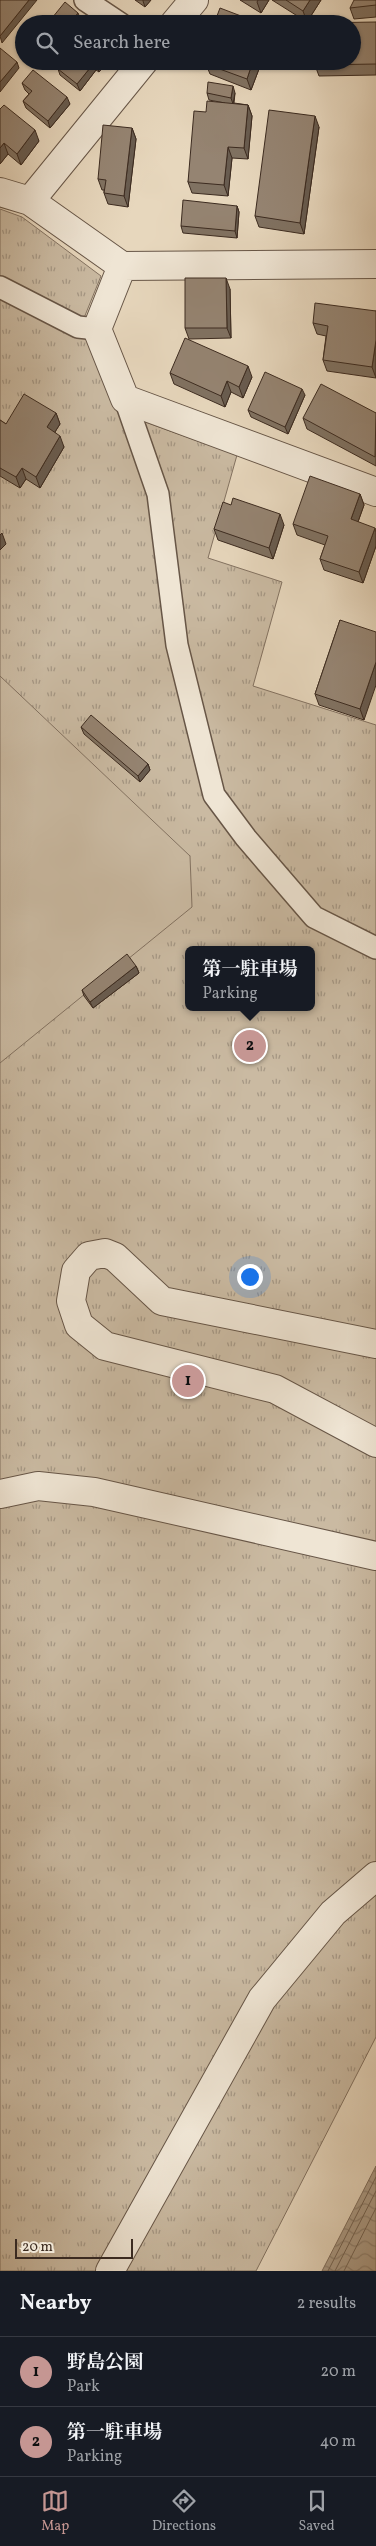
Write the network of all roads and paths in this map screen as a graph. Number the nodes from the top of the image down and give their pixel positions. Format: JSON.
{"nodes":[{"id":1,"x":85,"y":0,"type":"edge"},
{"id":2,"x":194,"y":0,"type":"edge"},
{"id":3,"x":108,"y":15,"type":"edge"},
{"id":4,"x":182,"y":15,"type":"edge"},
{"id":5,"x":137,"y":70,"type":"edge"},
{"id":6,"x":0,"y":192,"type":"edge"},
{"id":7,"x":30,"y":201,"type":"junction"},
{"id":8,"x":376,"y":264,"type":"edge"},
{"id":9,"x":122,"y":266,"type":"junction"},
{"id":10,"x":0,"y":287,"type":"edge"},
{"id":11,"x":98,"y":329,"type":"junction"},
{"id":12,"x":124,"y":399,"type":"junction"},
{"id":13,"x":376,"y":492,"type":"edge"},
{"id":14,"x":376,"y":948,"type":"edge"},
{"id":15,"x":376,"y":1344,"type":"edge"},
{"id":16,"x":376,"y":1443,"type":"edge"},
{"id":17,"x":0,"y":1494,"type":"edge"},
{"id":18,"x":376,"y":1556,"type":"edge"},
{"id":19,"x":376,"y":1876,"type":"edge"},
{"id":20,"x":110,"y":2271,"type":"edge"}],
"edges":[{"from":1,"to":3,"type":"lane"},
{"from":2,"to":4,"type":"street"},
{"from":5,"to":7,"type":"street"},
{"from":6,"to":7,"type":"street"},
{"from":7,"to":9,"type":"street"},
{"from":8,"to":9,"type":"street"},
{"from":9,"to":11,"type":"street"},
{"from":10,"to":11,"type":"lane"},
{"from":11,"to":12,"type":"street"},
{"from":12,"to":13,"type":"street"},
{"from":12,"to":14,"type":"lane"},
{"from":15,"to":16,"type":"street"},
{"from":17,"to":18,"type":"street"},
{"from":19,"to":20,"type":"street"}]}
